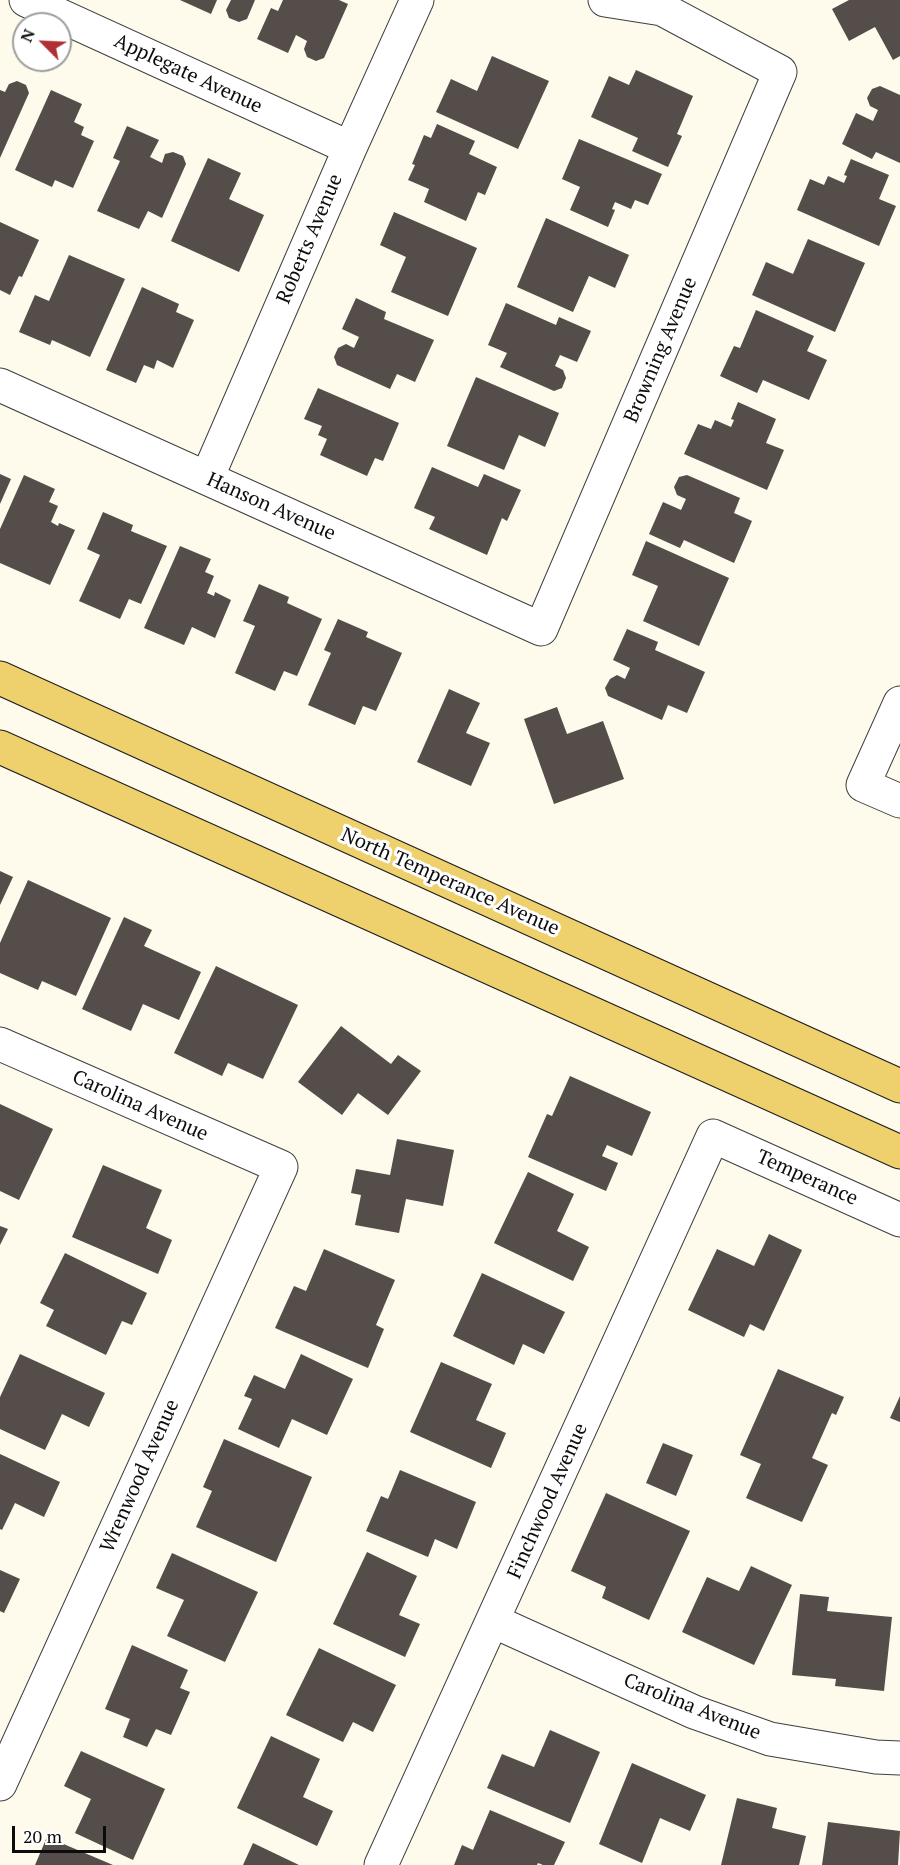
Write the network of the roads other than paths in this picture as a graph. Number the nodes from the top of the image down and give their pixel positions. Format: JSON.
{"nodes":[{"id":1,"x":26,"y":0,"type":"edge"},
{"id":2,"x":417,"y":0,"type":"edge"},
{"id":3,"x":605,"y":0,"type":"edge"},
{"id":4,"x":350,"y":148,"type":"junction"},
{"id":5,"x":0,"y":385,"type":"edge"},
{"id":6,"x":207,"y":478,"type":"junction"},
{"id":7,"x":542,"y":629,"type":"joint"},
{"id":8,"x":0,"y":678,"type":"edge"},
{"id":9,"x":900,"y":703,"type":"edge"},
{"id":10,"x":0,"y":747,"type":"edge"},
{"id":11,"x":900,"y":801,"type":"edge"},
{"id":12,"x":0,"y":1044,"type":"edge"},
{"id":13,"x":900,"y":1086,"type":"edge"},
{"id":14,"x":713,"y":1136,"type":"joint"},
{"id":15,"x":900,"y":1152,"type":"edge"},
{"id":16,"x":281,"y":1167,"type":"joint"},
{"id":17,"x":900,"y":1220,"type":"edge"},
{"id":18,"x":494,"y":1621,"type":"junction"},
{"id":19,"x":900,"y":1758,"type":"edge"},
{"id":20,"x":0,"y":1784,"type":"edge"},
{"id":21,"x":381,"y":1865,"type":"edge"}],
"edges":[{"from":1,"to":4,"type":"street","name":"Applegate Avenue"},
{"from":2,"to":4,"type":"street","name":"Roberts Avenue"},
{"from":3,"to":7,"type":"street","name":"Browning Avenue"},
{"from":4,"to":6,"type":"street","name":"Roberts Avenue"},
{"from":5,"to":6,"type":"street","name":"Hanson Avenue"},
{"from":6,"to":7,"type":"street","name":"Hanson Avenue"},
{"from":8,"to":13,"type":"main road","name":"North Temperance Avenue"},
{"from":9,"to":11,"type":"street"},
{"from":10,"to":15,"type":"main road"},
{"from":12,"to":16,"type":"street","name":"Carolina Avenue"},
{"from":14,"to":17,"type":"street","name":"Temperance"},
{"from":14,"to":18,"type":"street","name":"Finchwood Avenue"},
{"from":16,"to":20,"type":"street","name":"Wrenwood Avenue"},
{"from":18,"to":19,"type":"street","name":"Carolina Avenue"},
{"from":18,"to":21,"type":"street","name":"Finchwood Avenue"}]}
